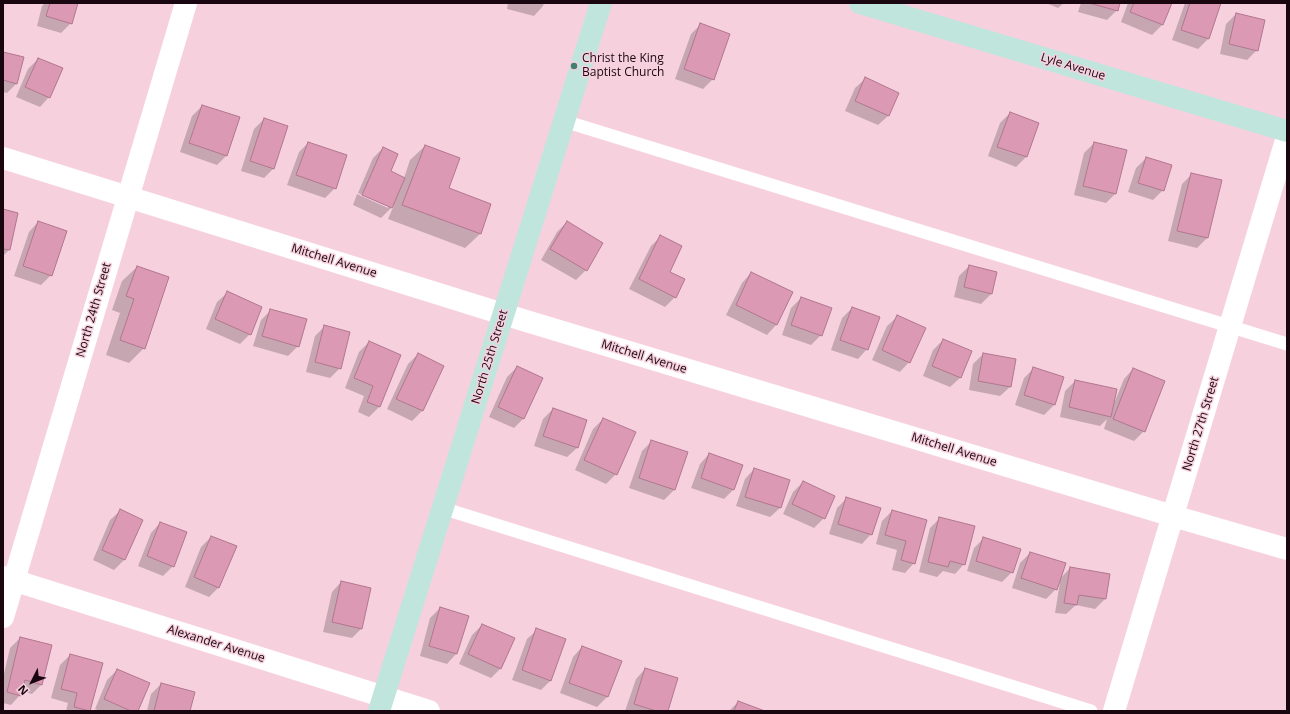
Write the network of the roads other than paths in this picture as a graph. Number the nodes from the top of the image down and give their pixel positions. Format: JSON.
{"nodes":[{"id":1,"x":186,"y":3,"type":"edge"},
{"id":2,"x":601,"y":3,"type":"edge"},
{"id":3,"x":860,"y":3,"type":"edge"},
{"id":4,"x":564,"y":121,"type":"junction"},
{"id":5,"x":1287,"y":131,"type":"edge"},
{"id":6,"x":1287,"y":137,"type":"edge"},
{"id":7,"x":3,"y":158,"type":"edge"},
{"id":8,"x":127,"y":197,"type":"junction"},
{"id":9,"x":503,"y":314,"type":"junction"},
{"id":10,"x":1230,"y":326,"type":"junction"},
{"id":11,"x":1287,"y":344,"type":"edge"},
{"id":12,"x":442,"y":508,"type":"junction"},
{"id":13,"x":1173,"y":516,"type":"junction"},
{"id":14,"x":1287,"y":549,"type":"edge"},
{"id":15,"x":8,"y":579,"type":"edge"},
{"id":16,"x":3,"y":617,"type":"edge"},
{"id":17,"x":381,"y":704,"type":"edge"},
{"id":18,"x":429,"y":711,"type":"edge"},
{"id":19,"x":1091,"y":711,"type":"edge"},
{"id":20,"x":1114,"y":711,"type":"edge"}],
"edges":[{"from":1,"to":8,"type":"street","name":"North 24th Street"},
{"from":2,"to":4,"type":"street","name":"North 25th Street"},
{"from":3,"to":5,"type":"street","name":"Lyle Avenue"},
{"from":4,"to":9,"type":"street","name":"North 25th Street"},
{"from":4,"to":10,"type":"lane"},
{"from":6,"to":10,"type":"street","name":"North 27th Street"},
{"from":7,"to":8,"type":"street","name":"Mitchell Avenue"},
{"from":8,"to":9,"type":"street","name":"Mitchell Avenue"},
{"from":8,"to":15,"type":"street","name":"North 24th Street"},
{"from":9,"to":12,"type":"street","name":"North 25th Street"},
{"from":9,"to":13,"type":"street","name":"Mitchell Avenue"},
{"from":10,"to":11,"type":"lane"},
{"from":10,"to":13,"type":"street","name":"North 27th Street"},
{"from":12,"to":17,"type":"street","name":"North 25th Street"},
{"from":12,"to":19,"type":"lane"},
{"from":13,"to":14,"type":"street","name":"Mitchell Avenue"},
{"from":13,"to":20,"type":"street","name":"North 27th Street"},
{"from":15,"to":16,"type":"street","name":"North 24th Street"},
{"from":15,"to":17,"type":"street","name":"Alexander Avenue"},
{"from":17,"to":18,"type":"street","name":"Alexander Avenue"}]}
